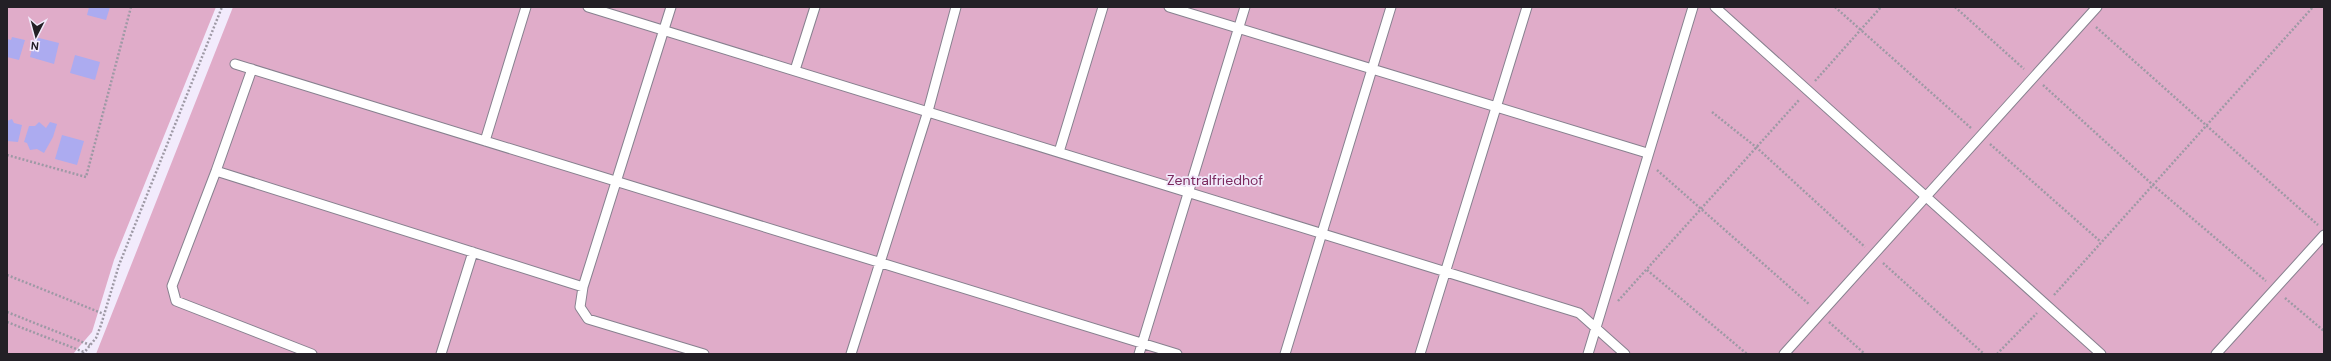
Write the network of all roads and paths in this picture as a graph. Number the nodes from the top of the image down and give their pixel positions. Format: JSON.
{"nodes":[{"id":1,"x":130,"y":7,"type":"edge"},
{"id":2,"x":222,"y":7,"type":"edge"},
{"id":3,"x":526,"y":7,"type":"edge"},
{"id":4,"x":588,"y":7,"type":"edge"},
{"id":5,"x":671,"y":7,"type":"edge"},
{"id":6,"x":815,"y":7,"type":"edge"},
{"id":7,"x":956,"y":7,"type":"edge"},
{"id":8,"x":1102,"y":7,"type":"edge"},
{"id":9,"x":1169,"y":7,"type":"edge"},
{"id":10,"x":1245,"y":7,"type":"edge"},
{"id":11,"x":1391,"y":7,"type":"edge"},
{"id":12,"x":1526,"y":7,"type":"edge"},
{"id":13,"x":1693,"y":7,"type":"edge"},
{"id":14,"x":1715,"y":7,"type":"edge"},
{"id":15,"x":1835,"y":7,"type":"edge"},
{"id":16,"x":1881,"y":7,"type":"edge"},
{"id":17,"x":1955,"y":7,"type":"edge"},
{"id":18,"x":2097,"y":7,"type":"edge"},
{"id":19,"x":2313,"y":7,"type":"edge"},
{"id":20,"x":2087,"y":18,"type":"junction"},
{"id":21,"x":1239,"y":28,"type":"junction"},
{"id":22,"x":664,"y":30,"type":"junction"},
{"id":23,"x":1861,"y":30,"type":"junction"},
{"id":24,"x":236,"y":64,"type":"dead end"},
{"id":25,"x":252,"y":69,"type":"junction"},
{"id":26,"x":1371,"y":69,"type":"junction"},
{"id":27,"x":795,"y":70,"type":"junction"},
{"id":28,"x":2034,"y":77,"type":"junction"},
{"id":29,"x":1808,"y":90,"type":"junction"},
{"id":30,"x":1496,"y":107,"type":"junction"},
{"id":31,"x":928,"y":110,"type":"junction"},
{"id":32,"x":1712,"y":112,"type":"dead end"},
{"id":33,"x":2208,"y":124,"type":"junction"},
{"id":34,"x":1981,"y":136,"type":"junction"},
{"id":35,"x":485,"y":141,"type":"junction"},
{"id":36,"x":1756,"y":147,"type":"junction"},
{"id":37,"x":1059,"y":152,"type":"junction"},
{"id":38,"x":7,"y":155,"type":"edge"},
{"id":39,"x":1646,"y":157,"type":"junction"},
{"id":40,"x":216,"y":171,"type":"junction"},
{"id":41,"x":616,"y":181,"type":"junction"},
{"id":42,"x":2153,"y":185,"type":"junction"},
{"id":43,"x":1189,"y":192,"type":"junction"},
{"id":44,"x":1928,"y":196,"type":"junction"},
{"id":45,"x":1702,"y":208,"type":"junction"},
{"id":46,"x":2324,"y":230,"type":"edge"},
{"id":47,"x":1320,"y":232,"type":"junction"},
{"id":48,"x":2324,"y":235,"type":"edge"},
{"id":49,"x":2101,"y":242,"type":"junction"},
{"id":50,"x":473,"y":252,"type":"junction"},
{"id":51,"x":1874,"y":255,"type":"junction"},
{"id":52,"x":879,"y":261,"type":"junction"},
{"id":53,"x":1445,"y":270,"type":"junction"},
{"id":54,"x":1647,"y":270,"type":"junction"},
{"id":55,"x":7,"y":276,"type":"edge"},
{"id":56,"x":583,"y":287,"type":"junction"},
{"id":57,"x":2274,"y":289,"type":"junction"},
{"id":58,"x":1617,"y":302,"type":"dead end"},
{"id":59,"x":2046,"y":304,"type":"junction"},
{"id":60,"x":7,"y":312,"type":"edge"},
{"id":61,"x":104,"y":314,"type":"junction"},
{"id":62,"x":1820,"y":314,"type":"junction"},
{"id":63,"x":7,"y":322,"type":"edge"},
{"id":64,"x":1596,"y":328,"type":"junction"},
{"id":65,"x":2324,"y":331,"type":"edge"},
{"id":66,"x":1142,"y":343,"type":"junction"},
{"id":67,"x":90,"y":345,"type":"junction"},
{"id":68,"x":84,"y":353,"type":"edge"},
{"id":69,"x":312,"y":354,"type":"edge"},
{"id":70,"x":441,"y":354,"type":"edge"},
{"id":71,"x":704,"y":354,"type":"edge"},
{"id":72,"x":851,"y":354,"type":"edge"},
{"id":73,"x":1139,"y":354,"type":"edge"},
{"id":74,"x":1177,"y":354,"type":"edge"},
{"id":75,"x":1285,"y":354,"type":"edge"},
{"id":76,"x":1420,"y":354,"type":"edge"},
{"id":77,"x":1588,"y":354,"type":"edge"},
{"id":78,"x":1625,"y":354,"type":"edge"},
{"id":79,"x":1747,"y":354,"type":"edge"},
{"id":80,"x":1784,"y":354,"type":"edge"},
{"id":81,"x":1865,"y":354,"type":"edge"},
{"id":82,"x":1984,"y":354,"type":"edge"},
{"id":83,"x":1997,"y":354,"type":"edge"},
{"id":84,"x":2102,"y":354,"type":"edge"},
{"id":85,"x":2216,"y":354,"type":"edge"}],
"edges":[{"from":1,"to":38,"type":"path"},
{"from":2,"to":61,"type":"path"},
{"from":3,"to":35,"type":"lane"},
{"from":4,"to":22,"type":"lane"},
{"from":5,"to":22,"type":"lane"},
{"from":6,"to":27,"type":"lane"},
{"from":7,"to":31,"type":"lane"},
{"from":8,"to":37,"type":"lane"},
{"from":9,"to":21,"type":"lane"},
{"from":10,"to":21,"type":"lane"},
{"from":11,"to":26,"type":"lane"},
{"from":12,"to":30,"type":"lane"},
{"from":13,"to":39,"type":"lane"},
{"from":14,"to":29,"type":"lane"},
{"from":15,"to":23,"type":"path"},
{"from":16,"to":23,"type":"path"},
{"from":17,"to":28,"type":"path"},
{"from":18,"to":20,"type":"lane"},
{"from":19,"to":33,"type":"path"},
{"from":20,"to":28,"type":"lane"},
{"from":20,"to":33,"type":"path"},
{"from":21,"to":26,"type":"lane"},
{"from":21,"to":43,"type":"lane"},
{"from":22,"to":27,"type":"lane"},
{"from":22,"to":41,"type":"lane"},
{"from":23,"to":29,"type":"path"},
{"from":23,"to":34,"type":"path"},
{"from":24,"to":25,"type":"lane"},
{"from":25,"to":35,"type":"lane"},
{"from":25,"to":40,"type":"lane"},
{"from":26,"to":30,"type":"lane"},
{"from":26,"to":47,"type":"lane"},
{"from":27,"to":31,"type":"lane"},
{"from":28,"to":34,"type":"lane"},
{"from":28,"to":42,"type":"path"},
{"from":29,"to":36,"type":"path"},
{"from":29,"to":44,"type":"lane"},
{"from":30,"to":39,"type":"lane"},
{"from":30,"to":53,"type":"lane"},
{"from":31,"to":37,"type":"lane"},
{"from":31,"to":52,"type":"lane"},
{"from":32,"to":36,"type":"path"},
{"from":33,"to":42,"type":"path"},
{"from":33,"to":46,"type":"path"},
{"from":34,"to":44,"type":"lane"},
{"from":34,"to":49,"type":"path"},
{"from":35,"to":41,"type":"lane"},
{"from":36,"to":45,"type":"path"},
{"from":36,"to":51,"type":"path"},
{"from":37,"to":43,"type":"lane"},
{"from":39,"to":45,"type":"path"},
{"from":39,"to":64,"type":"lane"},
{"from":40,"to":50,"type":"lane"},
{"from":40,"to":69,"type":"lane"},
{"from":41,"to":52,"type":"lane"},
{"from":41,"to":56,"type":"lane"},
{"from":42,"to":49,"type":"path"},
{"from":42,"to":57,"type":"path"},
{"from":43,"to":47,"type":"lane"},
{"from":43,"to":66,"type":"lane"},
{"from":44,"to":51,"type":"lane"},
{"from":44,"to":59,"type":"lane"},
{"from":45,"to":54,"type":"path"},
{"from":45,"to":62,"type":"path"},
{"from":47,"to":53,"type":"lane"},
{"from":47,"to":75,"type":"lane"},
{"from":48,"to":57,"type":"lane"},
{"from":49,"to":59,"type":"path"},
{"from":50,"to":56,"type":"lane"},
{"from":50,"to":70,"type":"lane"},
{"from":51,"to":62,"type":"lane"},
{"from":51,"to":82,"type":"path"},
{"from":52,"to":66,"type":"lane"},
{"from":52,"to":72,"type":"lane"},
{"from":53,"to":64,"type":"lane"},
{"from":53,"to":76,"type":"lane"},
{"from":54,"to":58,"type":"path"},
{"from":54,"to":79,"type":"path"},
{"from":55,"to":61,"type":"path"},
{"from":56,"to":71,"type":"lane"},
{"from":57,"to":65,"type":"path"},
{"from":57,"to":85,"type":"lane"},
{"from":59,"to":83,"type":"path"},
{"from":59,"to":84,"type":"lane"},
{"from":60,"to":67,"type":"path"},
{"from":61,"to":67,"type":"path"},
{"from":62,"to":80,"type":"lane"},
{"from":62,"to":81,"type":"path"},
{"from":63,"to":68,"type":"path"},
{"from":64,"to":77,"type":"lane"},
{"from":64,"to":78,"type":"lane"},
{"from":66,"to":73,"type":"lane"},
{"from":66,"to":74,"type":"lane"},
{"from":67,"to":68,"type":"path"}]}
